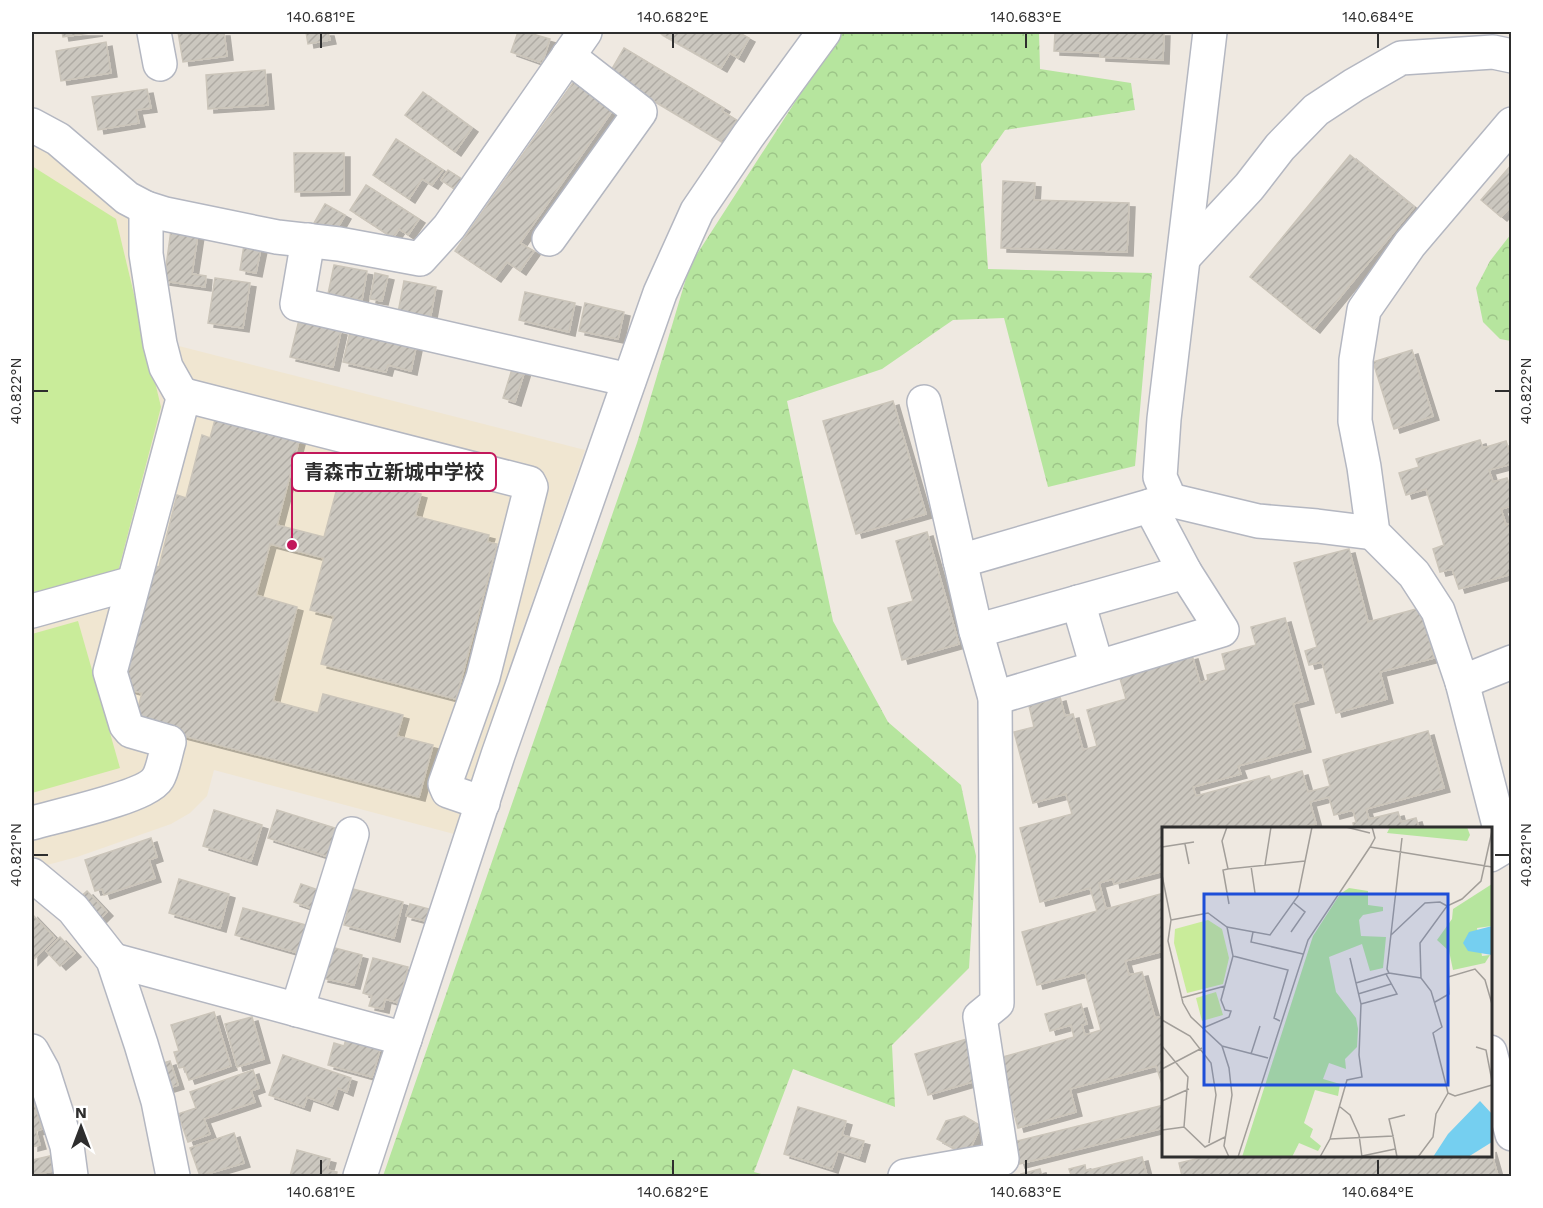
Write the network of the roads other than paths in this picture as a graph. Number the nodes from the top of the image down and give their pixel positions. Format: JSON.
{"nodes":[{"id":1,"x":154,"y":32,"type":"edge"},
{"id":2,"x":824,"y":32,"type":"edge"},
{"id":3,"x":1210,"y":32,"type":"edge"},
{"id":4,"x":577,"y":44,"type":"edge"},
{"id":5,"x":1512,"y":56,"type":"edge"},
{"id":6,"x":160,"y":64,"type":"dead end"},
{"id":7,"x":1512,"y":124,"type":"edge"},
{"id":8,"x":32,"y":125,"type":"edge"},
{"id":9,"x":146,"y":208,"type":"junction"},
{"id":10,"x":549,"y":239,"type":"dead end"},
{"id":11,"x":308,"y":240,"type":"junction"},
{"id":12,"x":1184,"y":257,"type":"junction"},
{"id":13,"x":629,"y":380,"type":"junction"},
{"id":14,"x":184,"y":395,"type":"junction"},
{"id":15,"x":924,"y":402,"type":"dead end"},
{"id":16,"x":1160,"y":503,"type":"junction"},
{"id":17,"x":1373,"y":533,"type":"junction"},
{"id":18,"x":960,"y":561,"type":"junction"},
{"id":19,"x":1185,"y":572,"type":"junction"},
{"id":20,"x":133,"y":583,"type":"junction"},
{"id":21,"x":1078,"y":602,"type":"junction"},
{"id":22,"x":32,"y":611,"type":"edge"},
{"id":23,"x":976,"y":631,"type":"junction"},
{"id":24,"x":1512,"y":662,"type":"edge"},
{"id":25,"x":1097,"y":667,"type":"junction"},
{"id":26,"x":1462,"y":682,"type":"junction"},
{"id":27,"x":995,"y":698,"type":"junction"},
{"id":28,"x":483,"y":803,"type":"junction"},
{"id":29,"x":32,"y":823,"type":"edge"},
{"id":30,"x":352,"y":834,"type":"dead end"},
{"id":31,"x":1492,"y":854,"type":"edge"},
{"id":32,"x":32,"y":875,"type":"edge"},
{"id":33,"x":112,"y":960,"type":"junction"},
{"id":34,"x":297,"y":1010,"type":"junction"},
{"id":35,"x":405,"y":1039,"type":"junction"},
{"id":36,"x":32,"y":1052,"type":"edge"},
{"id":37,"x":1492,"y":1056,"type":"edge"},
{"id":38,"x":1512,"y":1134,"type":"edge"},
{"id":39,"x":71,"y":1176,"type":"edge"},
{"id":40,"x":174,"y":1176,"type":"edge"},
{"id":41,"x":360,"y":1176,"type":"edge"},
{"id":42,"x":905,"y":1176,"type":"edge"}],
"edges":[{"from":1,"to":6,"type":"street"},
{"from":2,"to":13,"type":"street"},
{"from":3,"to":12,"type":"street"},
{"from":4,"to":10,"type":"street"},
{"from":4,"to":11,"type":"street"},
{"from":5,"to":12,"type":"street"},
{"from":7,"to":17,"type":"street"},
{"from":8,"to":9,"type":"street"},
{"from":9,"to":11,"type":"street"},
{"from":9,"to":14,"type":"street"},
{"from":11,"to":13,"type":"street"},
{"from":12,"to":16,"type":"street"},
{"from":13,"to":28,"type":"street"},
{"from":14,"to":20,"type":"street"},
{"from":14,"to":28,"type":"street"},
{"from":15,"to":18,"type":"street"},
{"from":16,"to":17,"type":"street"},
{"from":16,"to":18,"type":"street"},
{"from":16,"to":19,"type":"street"},
{"from":17,"to":26,"type":"street"},
{"from":18,"to":23,"type":"street"},
{"from":19,"to":21,"type":"street"},
{"from":19,"to":25,"type":"street"},
{"from":20,"to":22,"type":"street"},
{"from":20,"to":29,"type":"street"},
{"from":21,"to":23,"type":"street"},
{"from":21,"to":25,"type":"street"},
{"from":23,"to":27,"type":"street"},
{"from":24,"to":26,"type":"street"},
{"from":25,"to":27,"type":"street"},
{"from":26,"to":31,"type":"street"},
{"from":27,"to":42,"type":"street"},
{"from":28,"to":35,"type":"street"},
{"from":30,"to":34,"type":"street"},
{"from":32,"to":33,"type":"street"},
{"from":33,"to":34,"type":"street"},
{"from":33,"to":40,"type":"street"},
{"from":34,"to":35,"type":"street"},
{"from":35,"to":41,"type":"street"},
{"from":36,"to":39,"type":"street"},
{"from":37,"to":38,"type":"street"}]}
